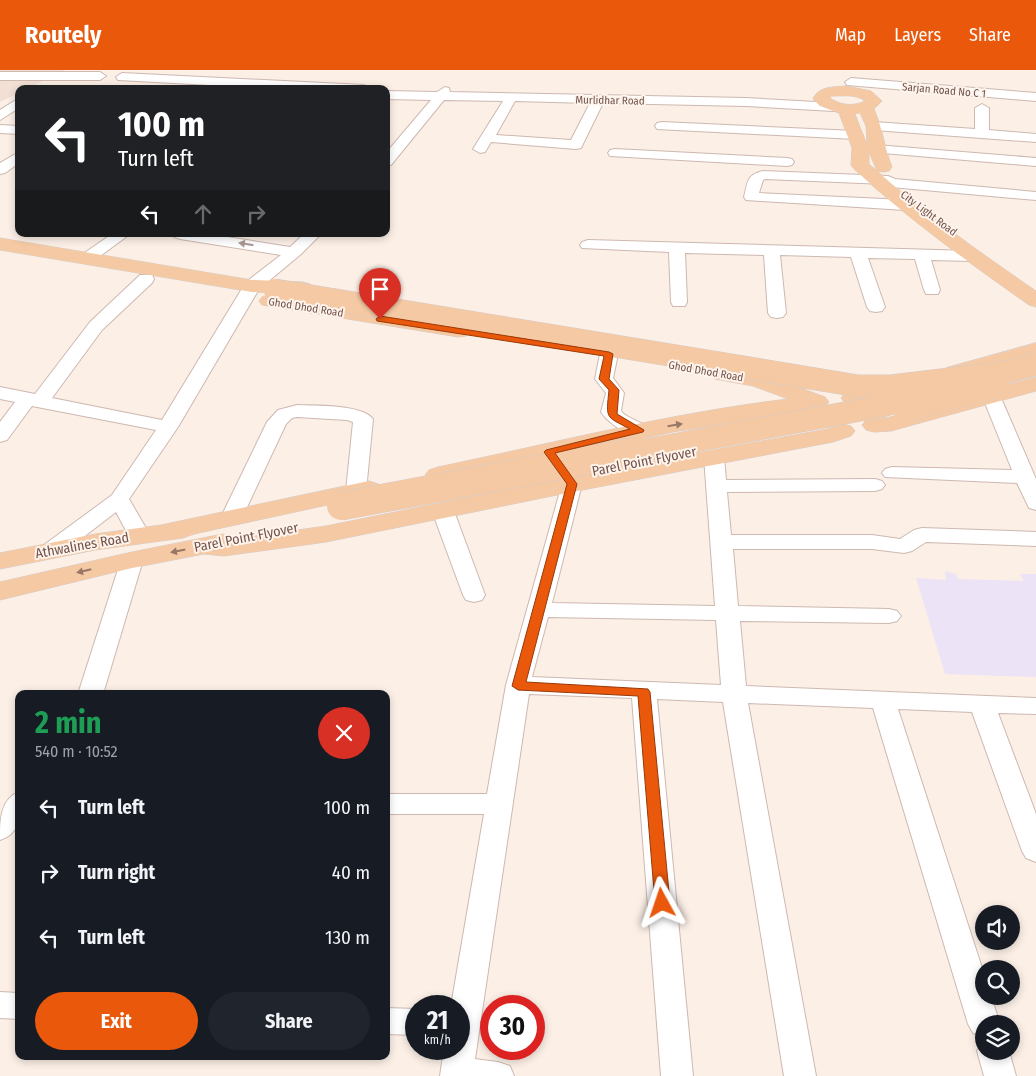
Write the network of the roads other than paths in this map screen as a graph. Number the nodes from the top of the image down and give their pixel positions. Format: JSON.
{"nodes":[{"id":1,"x":0,"y":76,"type":"edge"},
{"id":2,"x":48,"y":79,"type":"junction"},
{"id":3,"x":0,"y":81,"type":"edge"},
{"id":4,"x":106,"y":82,"type":"edge"},
{"id":5,"x":41,"y":85,"type":"edge"},
{"id":6,"x":158,"y":85,"type":"edge"},
{"id":7,"x":217,"y":85,"type":"edge"},
{"id":8,"x":390,"y":89,"type":"edge"},
{"id":9,"x":840,"y":91,"type":"edge"},
{"id":10,"x":443,"y":93,"type":"junction"},
{"id":11,"x":390,"y":95,"type":"edge"},
{"id":12,"x":1036,"y":97,"type":"edge"},
{"id":13,"x":511,"y":98,"type":"junction"},
{"id":14,"x":598,"y":100,"type":"junction"},
{"id":15,"x":981,"y":108,"type":"dead end"},
{"id":16,"x":662,"y":126,"type":"dead end"},
{"id":17,"x":874,"y":126,"type":"junction"},
{"id":18,"x":0,"y":128,"type":"edge"},
{"id":19,"x":15,"y":130,"type":"edge"},
{"id":20,"x":982,"y":134,"type":"junction"},
{"id":21,"x":856,"y":135,"type":"junction"},
{"id":22,"x":488,"y":138,"type":"junction"},
{"id":23,"x":1036,"y":138,"type":"edge"},
{"id":24,"x":876,"y":149,"type":"junction"},
{"id":25,"x":480,"y":150,"type":"dead end"},
{"id":26,"x":616,"y":153,"type":"dead end"},
{"id":27,"x":390,"y":157,"type":"edge"},
{"id":28,"x":15,"y":159,"type":"edge"},
{"id":29,"x":802,"y":162,"type":"dead end"},
{"id":30,"x":1036,"y":162,"type":"edge"},
{"id":31,"x":841,"y":164,"type":"dead end"},
{"id":32,"x":860,"y":165,"type":"junction"},
{"id":33,"x":0,"y":172,"type":"edge"},
{"id":34,"x":15,"y":174,"type":"edge"},
{"id":35,"x":885,"y":181,"type":"junction"},
{"id":36,"x":1036,"y":196,"type":"edge"},
{"id":37,"x":905,"y":205,"type":"junction"},
{"id":38,"x":118,"y":237,"type":"edge"},
{"id":39,"x":199,"y":237,"type":"edge"},
{"id":40,"x":309,"y":237,"type":"edge"},
{"id":41,"x":0,"y":244,"type":"edge"},
{"id":42,"x":588,"y":246,"type":"dead end"},
{"id":43,"x":677,"y":248,"type":"junction"},
{"id":44,"x":772,"y":250,"type":"junction"},
{"id":45,"x":294,"y":252,"type":"junction"},
{"id":46,"x":0,"y":253,"type":"edge"},
{"id":47,"x":858,"y":253,"type":"junction"},
{"id":48,"x":922,"y":255,"type":"junction"},
{"id":49,"x":972,"y":256,"type":"junction"},
{"id":50,"x":86,"y":258,"type":"junction"},
{"id":51,"x":146,"y":279,"type":"junction"},
{"id":52,"x":1036,"y":288,"type":"edge"},
{"id":53,"x":258,"y":290,"type":"junction"},
{"id":54,"x":932,"y":290,"type":"dead end"},
{"id":55,"x":1036,"y":300,"type":"edge"},
{"id":56,"x":679,"y":302,"type":"dead end"},
{"id":57,"x":876,"y":307,"type":"dead end"},
{"id":58,"x":777,"y":313,"type":"dead end"},
{"id":59,"x":1036,"y":350,"type":"edge"},
{"id":60,"x":609,"y":354,"type":"junction"},
{"id":61,"x":1036,"y":364,"type":"edge"},
{"id":62,"x":951,"y":374,"type":"junction"},
{"id":63,"x":1036,"y":376,"type":"edge"},
{"id":64,"x":753,"y":379,"type":"junction"},
{"id":65,"x":1036,"y":384,"type":"edge"},
{"id":66,"x":1002,"y":388,"type":"junction"},
{"id":67,"x":0,"y":393,"type":"edge"},
{"id":68,"x":850,"y":398,"type":"junction"},
{"id":69,"x":33,"y":400,"type":"junction"},
{"id":70,"x":816,"y":403,"type":"junction"},
{"id":71,"x":874,"y":425,"type":"junction"},
{"id":72,"x":168,"y":427,"type":"junction"},
{"id":73,"x":639,"y":430,"type":"junction"},
{"id":74,"x":844,"y":430,"type":"junction"},
{"id":75,"x":0,"y":436,"type":"edge"},
{"id":76,"x":549,"y":452,"type":"junction"},
{"id":77,"x":714,"y":457,"type":"junction"},
{"id":78,"x":892,"y":473,"type":"dead end"},
{"id":79,"x":1025,"y":477,"type":"junction"},
{"id":80,"x":572,"y":484,"type":"junction"},
{"id":81,"x":875,"y":485,"type":"dead end"},
{"id":82,"x":716,"y":486,"type":"junction"},
{"id":83,"x":119,"y":499,"type":"junction"},
{"id":84,"x":1036,"y":504,"type":"edge"},
{"id":85,"x":348,"y":505,"type":"junction"},
{"id":86,"x":443,"y":511,"type":"junction"},
{"id":87,"x":232,"y":517,"type":"junction"},
{"id":88,"x":165,"y":532,"type":"junction"},
{"id":89,"x":1036,"y":539,"type":"edge"},
{"id":90,"x":104,"y":540,"type":"junction"},
{"id":91,"x":721,"y":542,"type":"junction"},
{"id":92,"x":205,"y":546,"type":"junction"},
{"id":93,"x":135,"y":548,"type":"junction"},
{"id":94,"x":52,"y":550,"type":"junction"},
{"id":95,"x":0,"y":561,"type":"edge"},
{"id":96,"x":0,"y":571,"type":"edge"},
{"id":97,"x":0,"y":591,"type":"edge"},
{"id":98,"x":474,"y":595,"type":"dead end"},
{"id":99,"x":538,"y":610,"type":"junction"},
{"id":100,"x":726,"y":613,"type":"junction"},
{"id":101,"x":889,"y":616,"type":"dead end"},
{"id":102,"x":518,"y":686,"type":"junction"},
{"id":103,"x":91,"y":690,"type":"edge"},
{"id":104,"x":644,"y":692,"type":"junction"},
{"id":105,"x":734,"y":694,"type":"junction"},
{"id":106,"x":883,"y":700,"type":"junction"},
{"id":107,"x":982,"y":704,"type":"junction"},
{"id":108,"x":1036,"y":706,"type":"edge"},
{"id":109,"x":15,"y":802,"type":"edge"},
{"id":110,"x":0,"y":804,"type":"edge"},
{"id":111,"x":390,"y":804,"type":"edge"},
{"id":112,"x":498,"y":804,"type":"junction"},
{"id":113,"x":15,"y":808,"type":"edge"},
{"id":114,"x":0,"y":830,"type":"edge"},
{"id":115,"x":1036,"y":851,"type":"edge"},
{"id":116,"x":467,"y":995,"type":"edge"},
{"id":117,"x":0,"y":1005,"type":"edge"},
{"id":118,"x":15,"y":1006,"type":"edge"},
{"id":119,"x":981,"y":1015,"type":"edge"},
{"id":120,"x":390,"y":1021,"type":"edge"},
{"id":121,"x":405,"y":1022,"type":"edge"},
{"id":122,"x":458,"y":1060,"type":"edge"},
{"id":123,"x":996,"y":1060,"type":"edge"},
{"id":124,"x":457,"y":1074,"type":"edge"},
{"id":125,"x":498,"y":1076,"type":"edge"},
{"id":126,"x":678,"y":1076,"type":"edge"},
{"id":127,"x":800,"y":1076,"type":"edge"},
{"id":128,"x":1000,"y":1076,"type":"edge"}],
"edges":[{"from":1,"to":4,"type":"street"},
{"from":2,"to":3,"type":"street"},
{"from":2,"to":4,"type":"street"},
{"from":2,"to":5,"type":"street"},
{"from":4,"to":6,"type":"street"},
{"from":4,"to":7,"type":"street"},
{"from":8,"to":10,"type":"street","name":"Murlidhar Road"},
{"from":9,"to":10,"type":"street","name":"Murlidhar Road"},
{"from":9,"to":12,"type":"street","name":"Sarjan Road No C 1"},
{"from":9,"to":14,"type":"street","name":"Murlidhar Road"},
{"from":9,"to":17,"type":"main road","name":"City Light Road"},
{"from":9,"to":21,"type":"main road"},
{"from":10,"to":11,"type":"street","name":"Murlidhar Road"},
{"from":10,"to":13,"type":"street","name":"Murlidhar Road"},
{"from":10,"to":27,"type":"street"},
{"from":13,"to":14,"type":"street","name":"Murlidhar Road"},
{"from":13,"to":22,"type":"street"},
{"from":14,"to":22,"type":"street"},
{"from":15,"to":20,"type":"street"},
{"from":16,"to":21,"type":"street"},
{"from":17,"to":20,"type":"street"},
{"from":17,"to":24,"type":"main road","name":"City Light Road"},
{"from":18,"to":19,"type":"street"},
{"from":20,"to":23,"type":"street"},
{"from":21,"to":32,"type":"main road"},
{"from":22,"to":25,"type":"street"},
{"from":24,"to":30,"type":"street"},
{"from":24,"to":35,"type":"main road","name":"City Light Road"},
{"from":26,"to":29,"type":"street"},
{"from":28,"to":33,"type":"street"},
{"from":31,"to":32,"type":"street"},
{"from":32,"to":35,"type":"main road"},
{"from":33,"to":34,"type":"street"},
{"from":35,"to":36,"type":"street"},
{"from":35,"to":37,"type":"main road"},
{"from":35,"to":37,"type":"street"},
{"from":35,"to":52,"type":"main road","name":"City Light Road"},
{"from":37,"to":49,"type":"main road"},
{"from":38,"to":50,"type":"street"},
{"from":45,"to":39,"type":"street","one_way":true},
{"from":40,"to":45,"type":"street"},
{"from":41,"to":50,"type":"main road"},
{"from":42,"to":43,"type":"street"},
{"from":43,"to":44,"type":"street"},
{"from":43,"to":56,"type":"street"},
{"from":44,"to":47,"type":"street"},
{"from":44,"to":58,"type":"street"},
{"from":45,"to":53,"type":"street"},
{"from":46,"to":51,"type":"main road","name":"Ghod Dhod Road"},
{"from":47,"to":48,"type":"street"},
{"from":47,"to":57,"type":"street"},
{"from":48,"to":49,"type":"street"},
{"from":48,"to":54,"type":"street"},
{"from":49,"to":55,"type":"main road"},
{"from":50,"to":53,"type":"main road"},
{"from":51,"to":53,"type":"main road","name":"Ghod Dhod Road"},
{"from":51,"to":69,"type":"street"},
{"from":53,"to":60,"type":"main road","name":"Ghod Dhod Road"},
{"from":53,"to":62,"type":"main road","name":"Ghod Dhod Road"},
{"from":53,"to":66,"type":"main road","bridge":true},
{"from":53,"to":72,"type":"street"},
{"from":59,"to":62,"type":"main road"},
{"from":60,"to":64,"type":"main road","name":"Ghod Dhod Road"},
{"from":60,"to":73,"type":"street"},
{"from":61,"to":66,"type":"main road","name":"Parel Point Flyover","bridge":true},
{"from":62,"to":66,"type":"main road","name":"Ghod Dhod Road"},
{"from":62,"to":68,"type":"main road"},
{"from":63,"to":85,"type":"main road","name":"Parel Point Flyover","bridge":true},
{"from":64,"to":68,"type":"main road"},
{"from":64,"to":70,"type":"main road","name":"Ghod Dhod Road"},
{"from":65,"to":66,"type":"main road"},
{"from":66,"to":71,"type":"main road"},
{"from":66,"to":79,"type":"street"},
{"from":66,"to":85,"type":"main road","name":"Parel Point Flyover","bridge":true},
{"from":67,"to":69,"type":"street"},
{"from":68,"to":70,"type":"main road"},
{"from":68,"to":71,"type":"main road"},
{"from":69,"to":72,"type":"street"},
{"from":69,"to":75,"type":"street"},
{"from":73,"to":70,"type":"main road","one_way":true},
{"from":70,"to":74,"type":"main road"},
{"from":71,"to":74,"type":"main road"},
{"from":72,"to":83,"type":"street"},
{"from":73,"to":76,"type":"main road"},
{"from":74,"to":77,"type":"main road"},
{"from":76,"to":80,"type":"street"},
{"from":76,"to":85,"type":"main road"},
{"from":77,"to":80,"type":"main road"},
{"from":77,"to":82,"type":"street"},
{"from":78,"to":79,"type":"street"},
{"from":79,"to":84,"type":"street"},
{"from":80,"to":86,"type":"main road"},
{"from":80,"to":99,"type":"street"},
{"from":81,"to":82,"type":"street"},
{"from":82,"to":91,"type":"street"},
{"from":83,"to":93,"type":"street"},
{"from":83,"to":94,"type":"street"},
{"from":85,"to":87,"type":"main road"},
{"from":85,"to":87,"type":"street"},
{"from":85,"to":88,"type":"main road","name":"Parel Point Flyover"},
{"from":85,"to":92,"type":"main road","name":"Parel Point Flyover"},
{"from":86,"to":92,"type":"main road"},
{"from":86,"to":98,"type":"street"},
{"from":87,"to":88,"type":"main road"},
{"from":88,"to":93,"type":"main road","name":"Athwalines Road"},
{"from":89,"to":91,"type":"street"},
{"from":90,"to":93,"type":"main road","name":"Athwalines Road"},
{"from":90,"to":94,"type":"main road","name":"Athwalines Road"},
{"from":90,"to":96,"type":"main road"},
{"from":91,"to":100,"type":"street"},
{"from":92,"to":93,"type":"main road","name":"Parel Point Flyover","one_way":true},
{"from":93,"to":97,"type":"main road","name":"Athwalines Road","one_way":true},
{"from":93,"to":103,"type":"street"},
{"from":94,"to":95,"type":"main road","name":"Athwalines Road"},
{"from":99,"to":100,"type":"street"},
{"from":99,"to":102,"type":"street"},
{"from":100,"to":101,"type":"street"},
{"from":100,"to":105,"type":"street"},
{"from":102,"to":104,"type":"street"},
{"from":102,"to":112,"type":"street"},
{"from":104,"to":105,"type":"street"},
{"from":104,"to":126,"type":"street"},
{"from":105,"to":106,"type":"street"},
{"from":105,"to":127,"type":"street"},
{"from":106,"to":107,"type":"street"},
{"from":106,"to":119,"type":"street"},
{"from":107,"to":108,"type":"street"},
{"from":107,"to":115,"type":"street"},
{"from":109,"to":110,"type":"street"},
{"from":111,"to":112,"type":"street"},
{"from":112,"to":116,"type":"street"},
{"from":113,"to":114,"type":"street"},
{"from":117,"to":118,"type":"street"},
{"from":120,"to":121,"type":"street"},
{"from":122,"to":124,"type":"street"},
{"from":123,"to":128,"type":"street"},
{"from":124,"to":125,"type":"street"}]}
